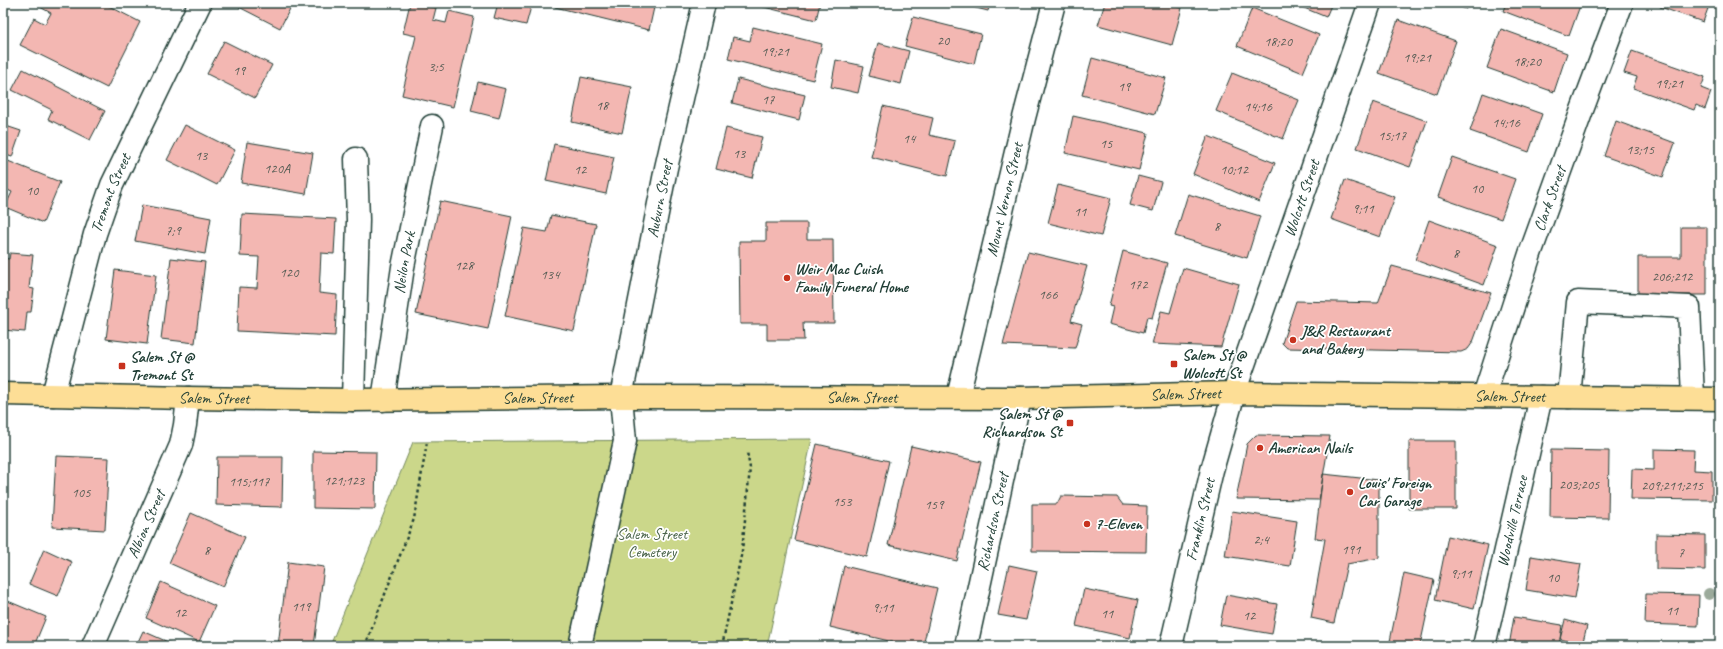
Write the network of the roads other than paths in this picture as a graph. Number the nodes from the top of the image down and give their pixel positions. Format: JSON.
{"nodes":[{"id":1,"x":200,"y":3,"type":"edge"},
{"id":2,"x":704,"y":3,"type":"edge"},
{"id":3,"x":1054,"y":3,"type":"edge"},
{"id":4,"x":1370,"y":3,"type":"edge"},
{"id":5,"x":1622,"y":3,"type":"edge"},
{"id":6,"x":432,"y":126,"type":"dead end"},
{"id":7,"x":356,"y":159,"type":"dead end"},
{"id":8,"x":3,"y":394,"type":"edge"},
{"id":9,"x":1234,"y":394,"type":"junction"},
{"id":10,"x":53,"y":395,"type":"junction"},
{"id":11,"x":1484,"y":396,"type":"junction"},
{"id":12,"x":621,"y":397,"type":"junction"},
{"id":13,"x":958,"y":397,"type":"junction"},
{"id":14,"x":1541,"y":397,"type":"junction"},
{"id":15,"x":1569,"y":397,"type":"junction"},
{"id":16,"x":188,"y":398,"type":"junction"},
{"id":17,"x":1020,"y":398,"type":"junction"},
{"id":18,"x":1693,"y":398,"type":"junction"},
{"id":19,"x":1720,"y":399,"type":"edge"},
{"id":20,"x":353,"y":400,"type":"junction"},
{"id":21,"x":383,"y":400,"type":"junction"},
{"id":22,"x":93,"y":646,"type":"edge"},
{"id":23,"x":580,"y":646,"type":"edge"},
{"id":24,"x":966,"y":646,"type":"edge"},
{"id":25,"x":1171,"y":646,"type":"edge"},
{"id":26,"x":1484,"y":646,"type":"edge"}],
"edges":[{"from":1,"to":10,"type":"street","name":"Tremont Street"},
{"from":2,"to":12,"type":"street","name":"Auburn Street"},
{"from":3,"to":13,"type":"street","name":"Mount Vernon Street"},
{"from":4,"to":9,"type":"street","name":"Wolcott Street"},
{"from":5,"to":11,"type":"street","name":"Clark Street"},
{"from":6,"to":21,"type":"street","name":"Neilon Park"},
{"from":7,"to":20,"type":"street"},
{"from":8,"to":10,"type":"main road","name":"Salem Street"},
{"from":9,"to":11,"type":"main road","name":"Salem Street"},
{"from":9,"to":17,"type":"main road","name":"Salem Street"},
{"from":9,"to":25,"type":"street","name":"Franklin Street"},
{"from":10,"to":16,"type":"main road","name":"Salem Street"},
{"from":11,"to":14,"type":"main road","name":"Salem Street"},
{"from":12,"to":13,"type":"main road","name":"Salem Street"},
{"from":12,"to":21,"type":"main road","name":"Salem Street"},
{"from":12,"to":23,"type":"street","name":"Auburn Street"},
{"from":13,"to":17,"type":"main road","name":"Salem Street"},
{"from":14,"to":15,"type":"main road","name":"Salem Street"},
{"from":14,"to":26,"type":"street","name":"Woodville Terrace"},
{"from":15,"to":18,"type":"main road","name":"Salem Street"},
{"from":15,"to":18,"type":"street"},
{"from":16,"to":20,"type":"main road","name":"Salem Street"},
{"from":16,"to":22,"type":"street","name":"Albion Street"},
{"from":17,"to":24,"type":"street","name":"Richardson Street"},
{"from":18,"to":19,"type":"main road","name":"Salem Street"},
{"from":20,"to":21,"type":"main road","name":"Salem Street"}]}
